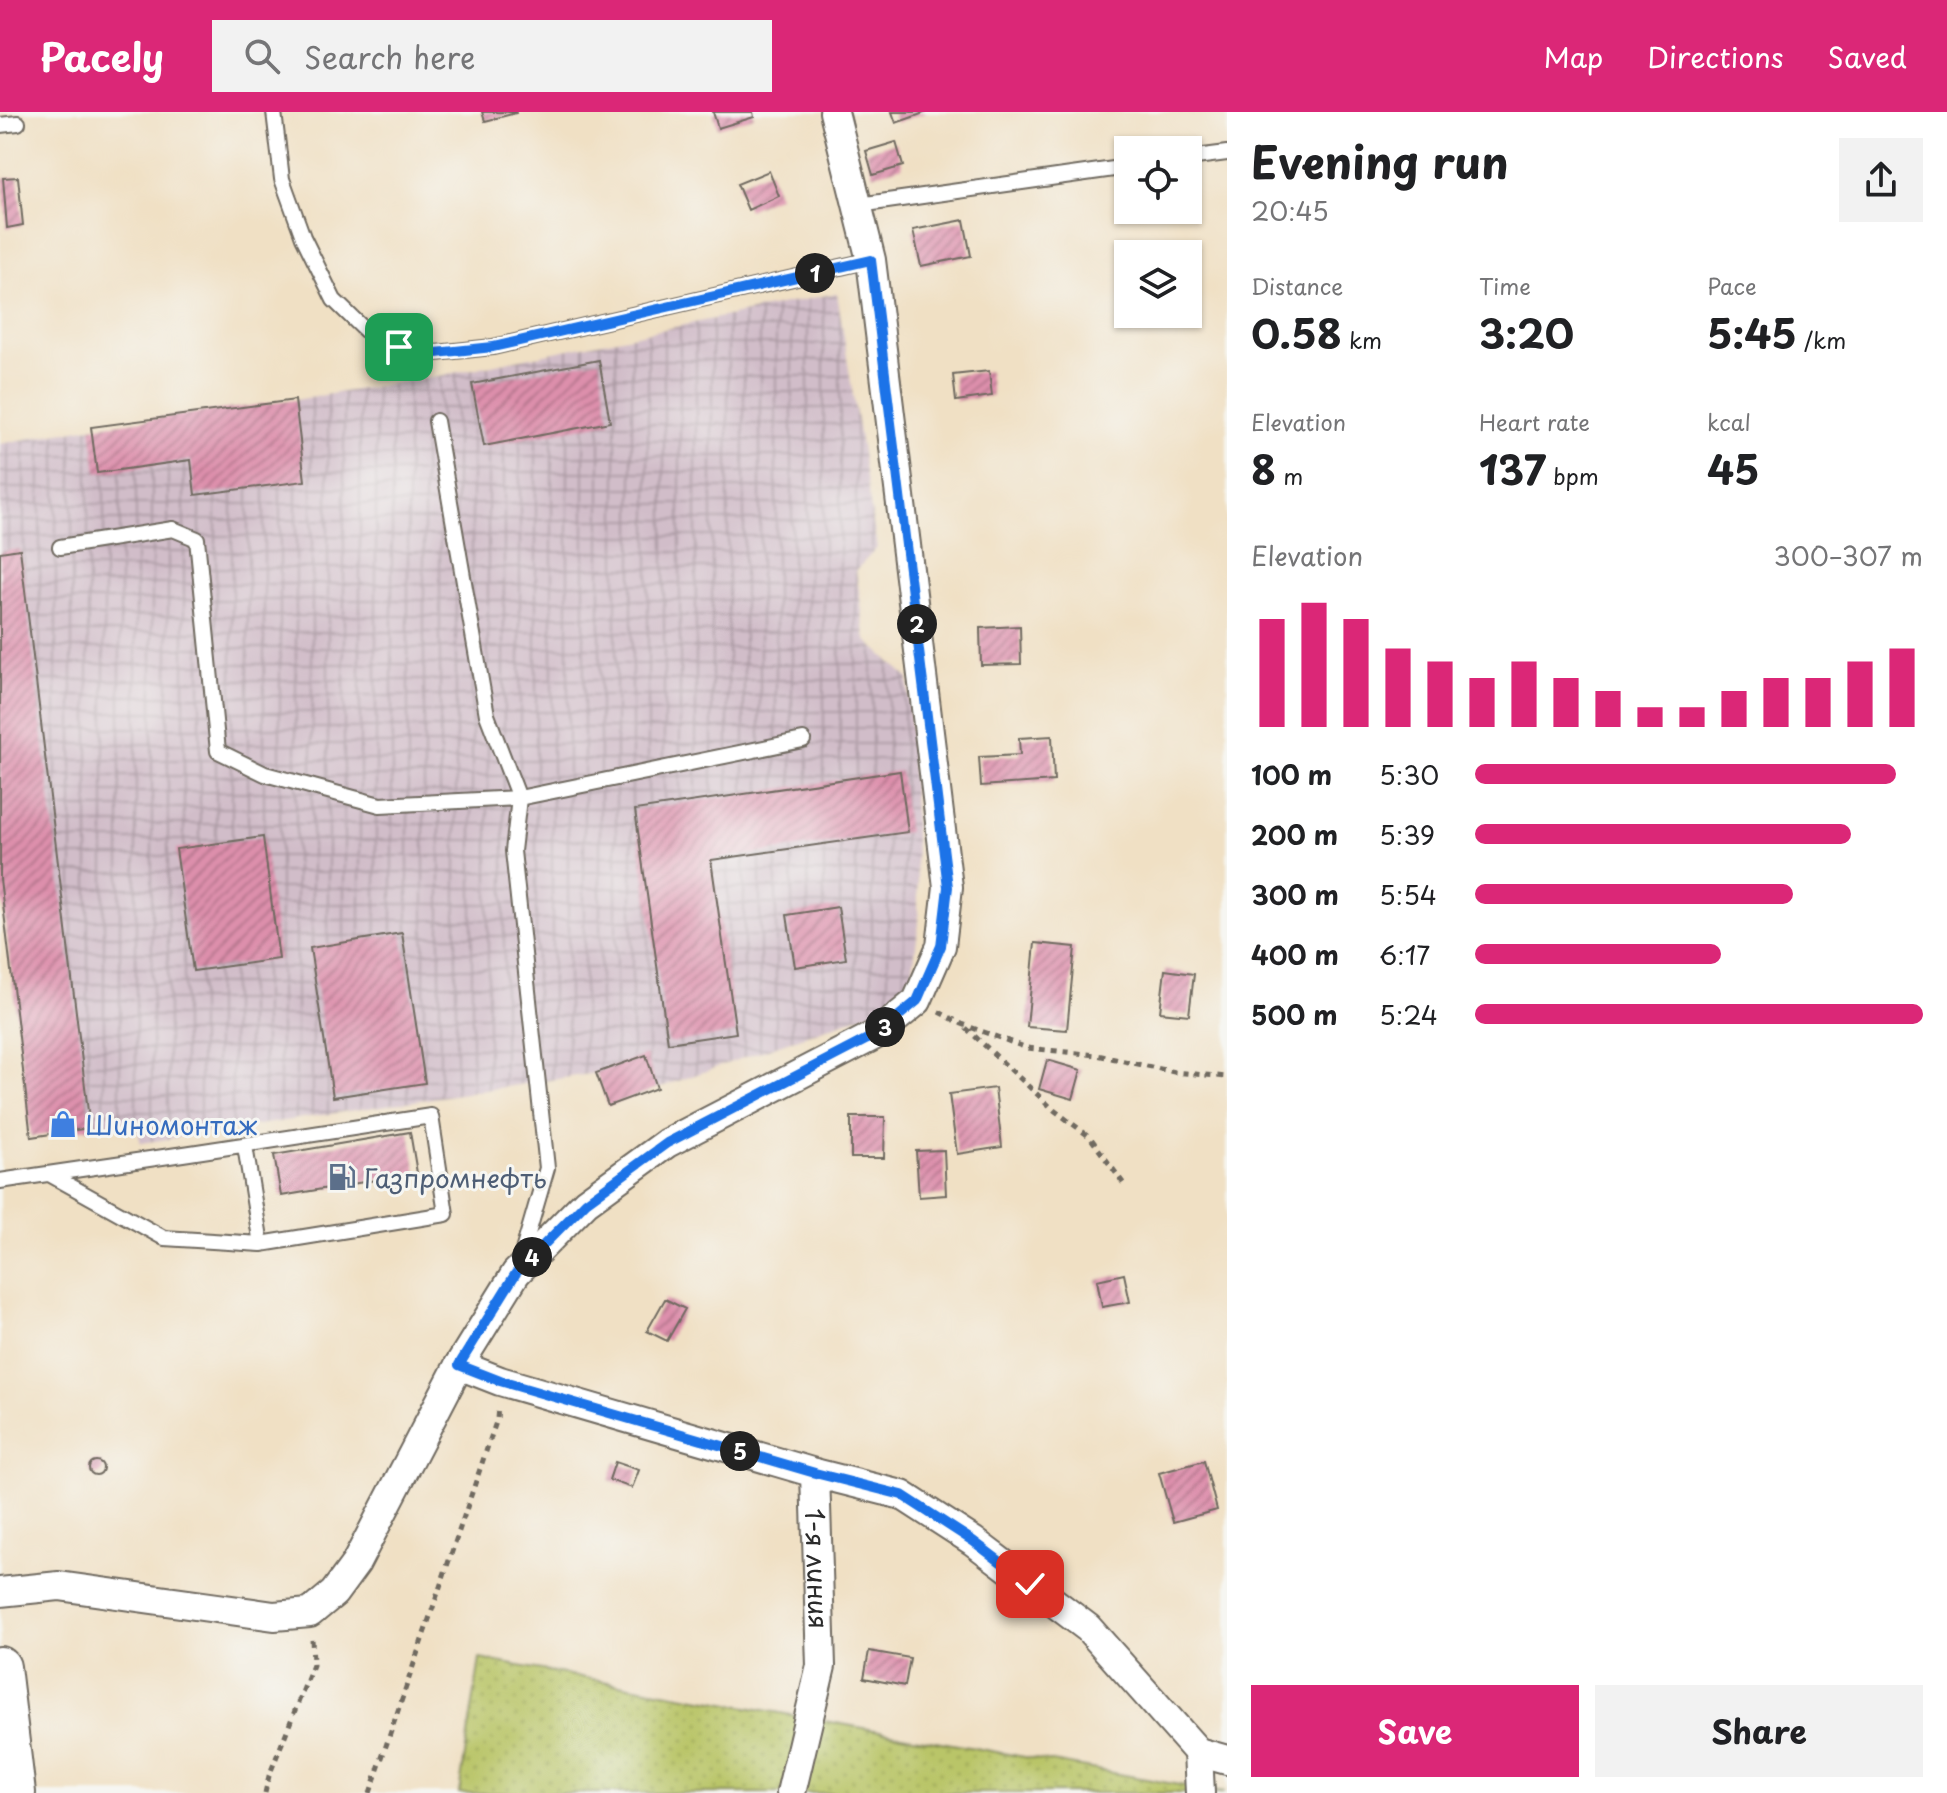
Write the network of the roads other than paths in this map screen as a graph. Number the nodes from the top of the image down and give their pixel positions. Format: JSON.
{"nodes":[{"id":1,"x":274,"y":112,"type":"edge"},
{"id":2,"x":834,"y":112,"type":"edge"},
{"id":3,"x":18,"y":123,"type":"dead end"},
{"id":4,"x":0,"y":125,"type":"edge"},
{"id":5,"x":1227,"y":153,"type":"edge"},
{"id":6,"x":1202,"y":156,"type":"edge"},
{"id":7,"x":1114,"y":169,"type":"edge"},
{"id":8,"x":859,"y":205,"type":"junction"},
{"id":9,"x":871,"y":260,"type":"junction"},
{"id":10,"x":436,"y":421,"type":"dead end"},
{"id":11,"x":60,"y":547,"type":"dead end"},
{"id":12,"x":803,"y":740,"type":"dead end"},
{"id":13,"x":519,"y":798,"type":"junction"},
{"id":14,"x":245,"y":1146,"type":"junction"},
{"id":15,"x":49,"y":1174,"type":"junction"},
{"id":16,"x":0,"y":1181,"type":"edge"},
{"id":17,"x":261,"y":1244,"type":"junction"},
{"id":18,"x":516,"y":1273,"type":"junction"},
{"id":19,"x":459,"y":1365,"type":"junction"},
{"id":20,"x":815,"y":1473,"type":"junction"},
{"id":21,"x":0,"y":1592,"type":"edge"},
{"id":22,"x":0,"y":1667,"type":"edge"},
{"id":23,"x":1198,"y":1752,"type":"junction"},
{"id":24,"x":1227,"y":1760,"type":"edge"},
{"id":25,"x":15,"y":1793,"type":"edge"},
{"id":26,"x":791,"y":1793,"type":"edge"},
{"id":27,"x":1200,"y":1793,"type":"edge"}],
"edges":[{"from":1,"to":9,"type":"lane"},
{"from":2,"to":8,"type":"street"},
{"from":3,"to":4,"type":"lane"},
{"from":5,"to":6,"type":"lane"},
{"from":7,"to":8,"type":"lane"},
{"from":8,"to":9,"type":"street"},
{"from":9,"to":18,"type":"street"},
{"from":10,"to":13,"type":"lane"},
{"from":11,"to":13,"type":"lane"},
{"from":12,"to":13,"type":"lane"},
{"from":13,"to":18,"type":"lane"},
{"from":14,"to":15,"type":"lane"},
{"from":14,"to":17,"type":"lane"},
{"from":14,"to":17,"type":"lane"},
{"from":15,"to":16,"type":"lane"},
{"from":15,"to":17,"type":"lane"},
{"from":18,"to":19,"type":"street"},
{"from":19,"to":20,"type":"street","name":"1-я линия"},
{"from":19,"to":21,"type":"street"},
{"from":20,"to":23,"type":"street"},
{"from":20,"to":26,"type":"street","name":"1-я линия"},
{"from":22,"to":25,"type":"main road"},
{"from":23,"to":24,"type":"street"},
{"from":23,"to":27,"type":"street"}]}
